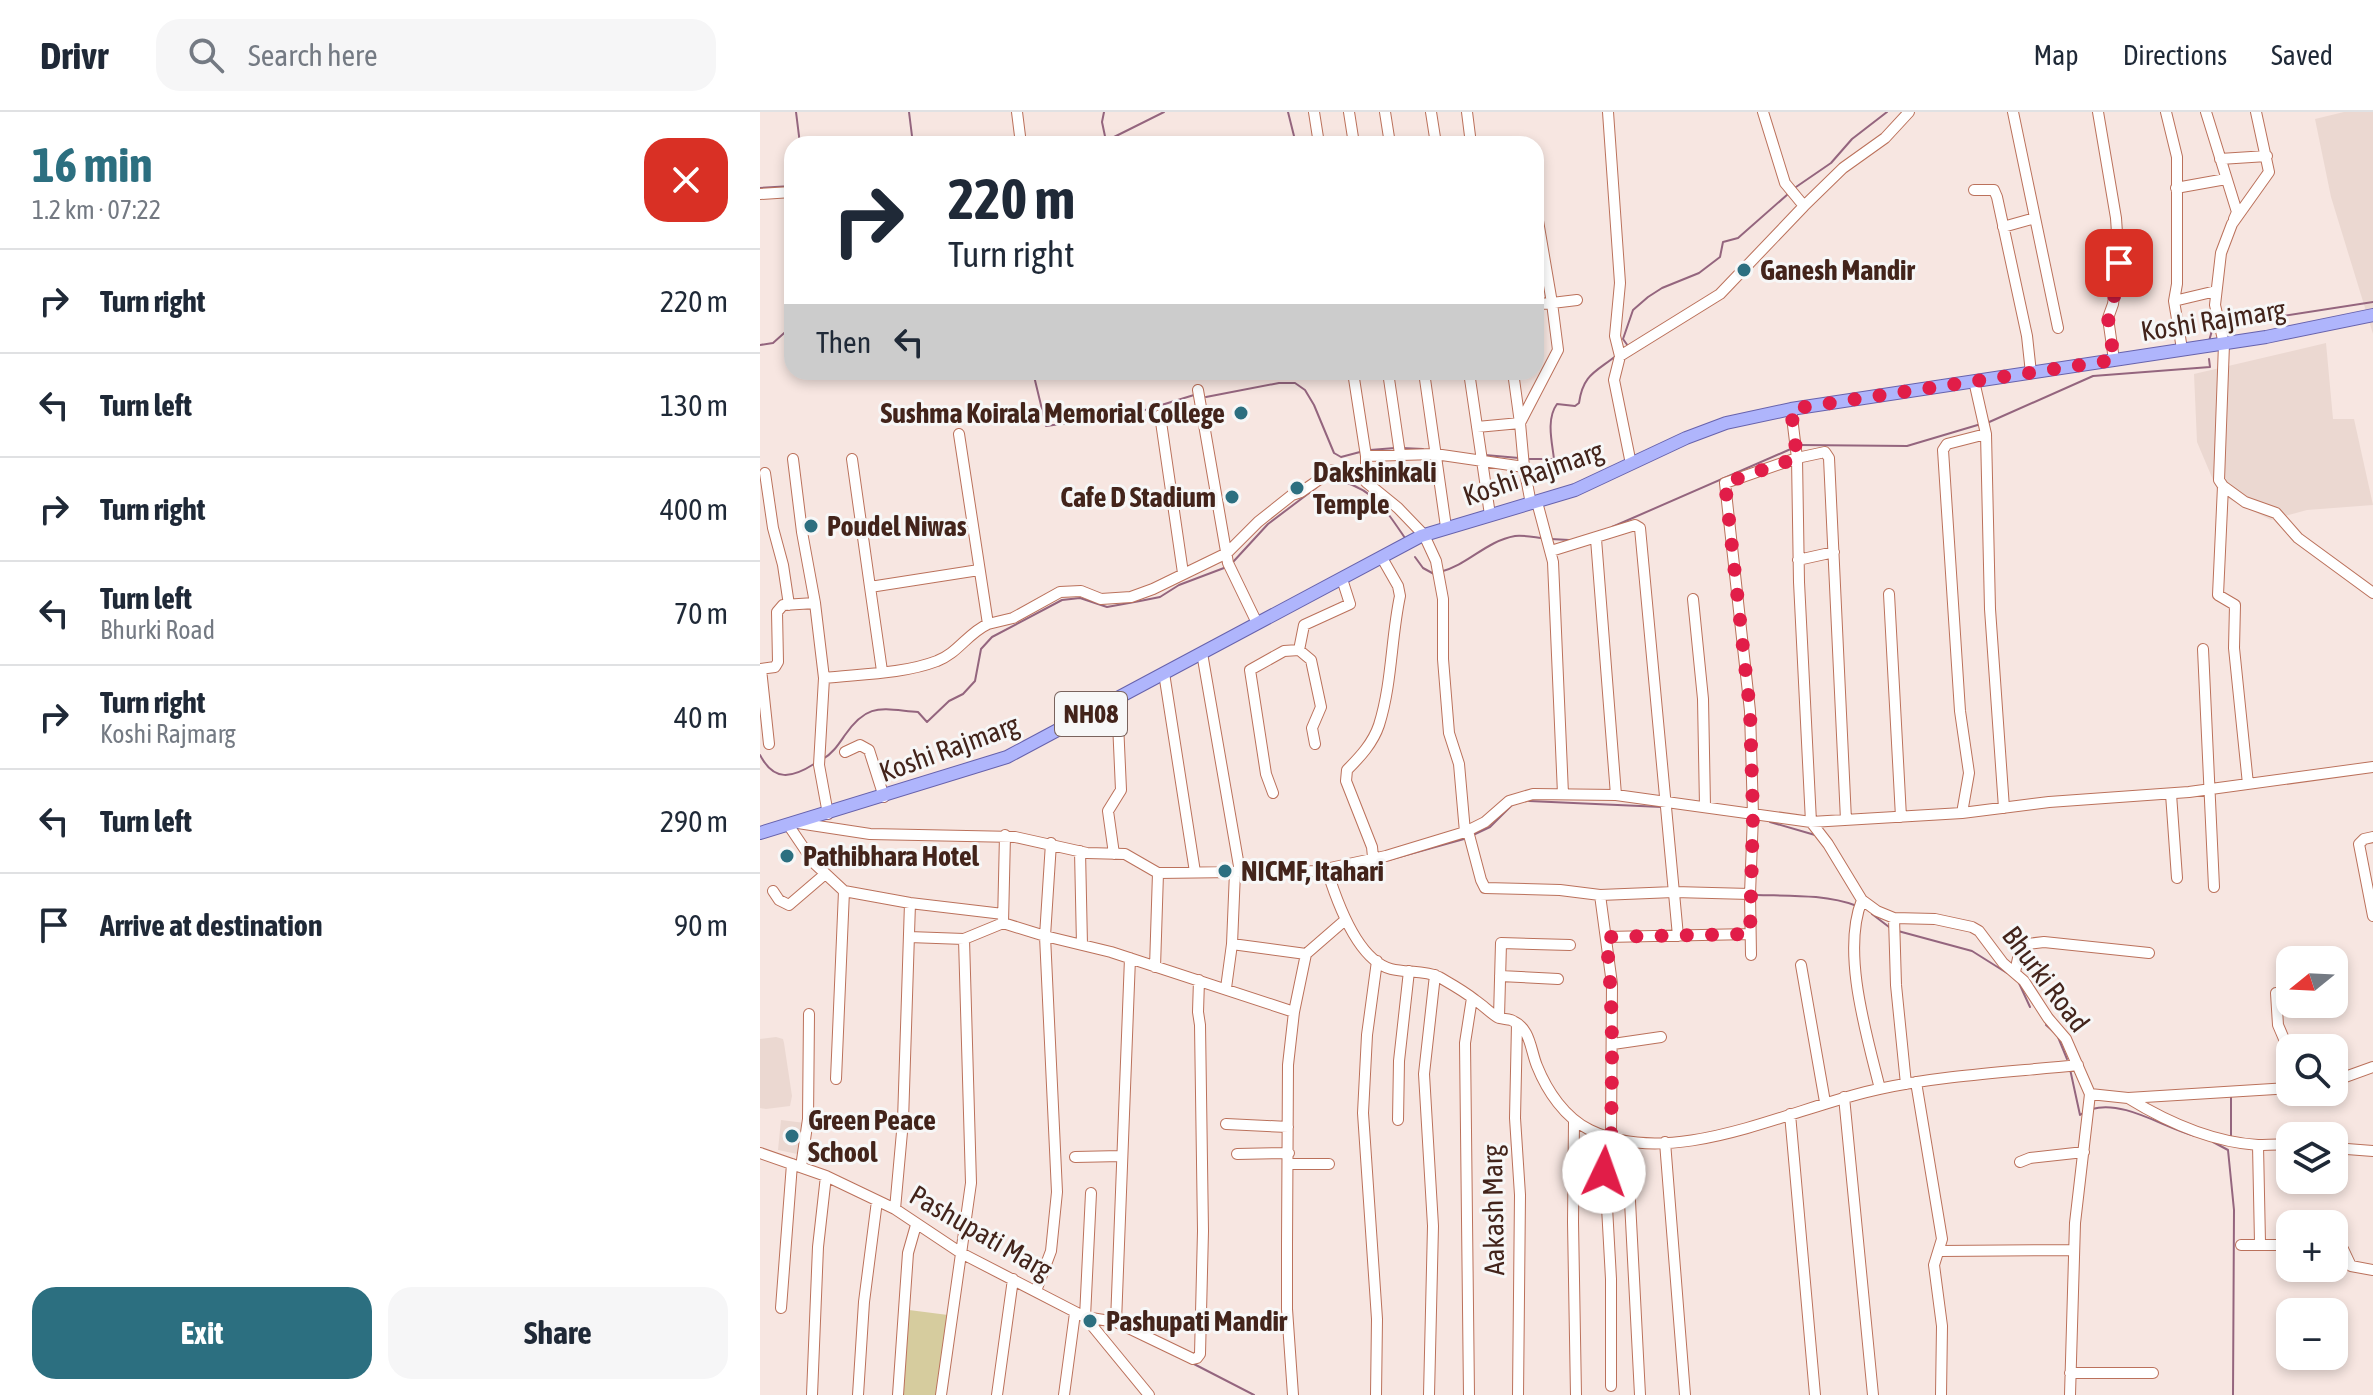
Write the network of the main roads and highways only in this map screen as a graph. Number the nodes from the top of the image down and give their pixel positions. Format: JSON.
{"nodes":[{"id":1,"x":2373,"y":315,"type":"edge"},
{"id":2,"x":760,"y":833,"type":"edge"}],
"edges":[{"from":1,"to":2,"type":"main road","name":"Koshi Rajmarg","number":"NH08"}]}
